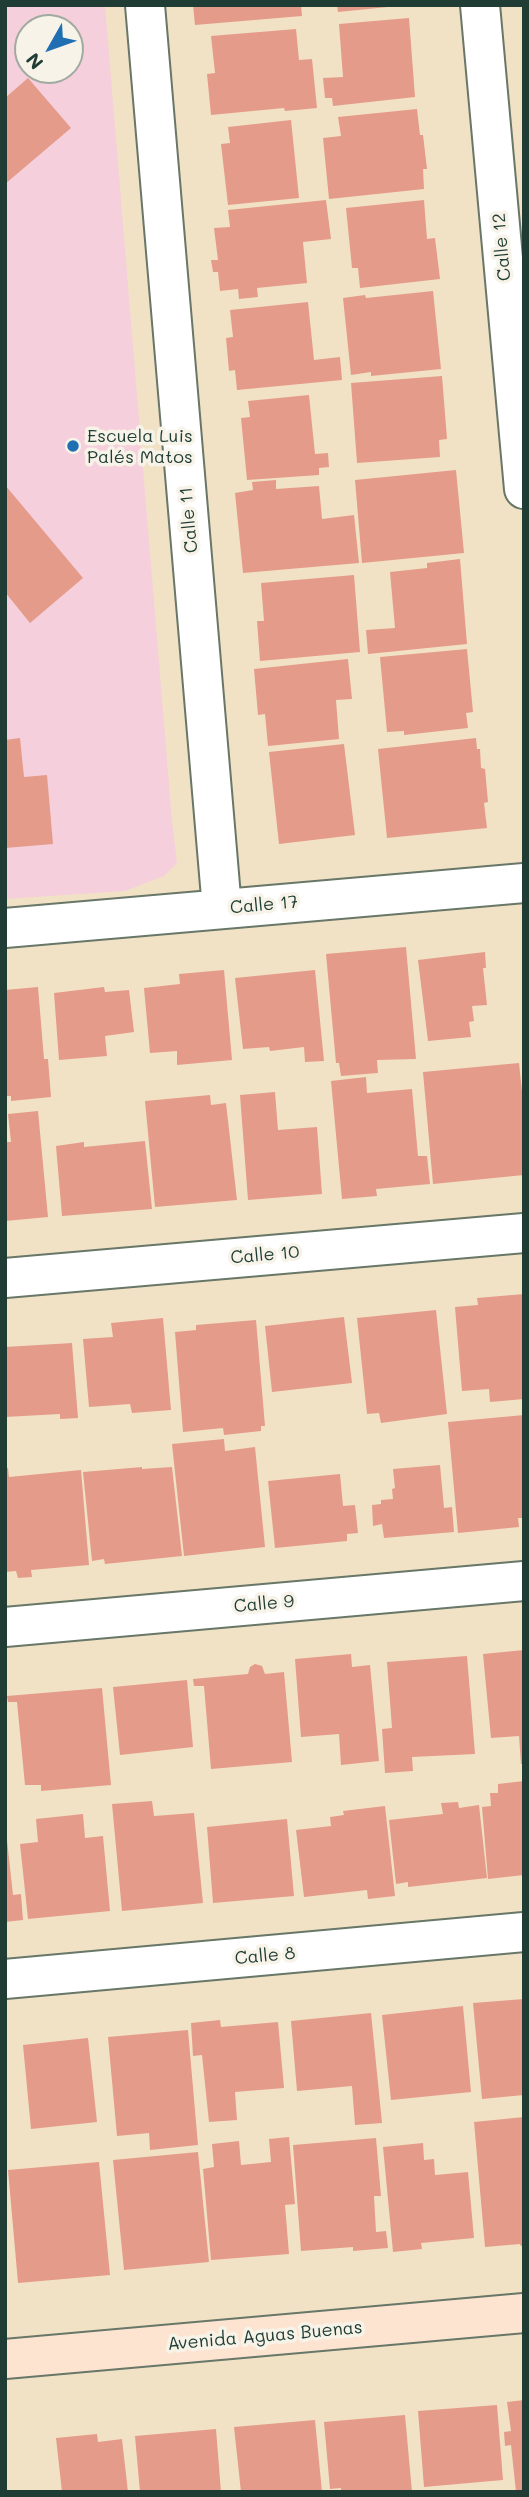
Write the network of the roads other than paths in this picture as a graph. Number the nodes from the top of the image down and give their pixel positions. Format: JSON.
{"nodes":[{"id":1,"x":145,"y":5,"type":"edge"},
{"id":2,"x":480,"y":5,"type":"edge"},
{"id":3,"x":524,"y":489,"type":"edge"},
{"id":4,"x":524,"y":883,"type":"edge"},
{"id":5,"x":222,"y":909,"type":"junction"},
{"id":6,"x":5,"y":928,"type":"edge"},
{"id":7,"x":524,"y":1233,"type":"edge"},
{"id":8,"x":5,"y":1278,"type":"edge"},
{"id":9,"x":524,"y":1581,"type":"edge"},
{"id":10,"x":5,"y":1627,"type":"edge"},
{"id":11,"x":524,"y":1932,"type":"edge"},
{"id":12,"x":5,"y":1979,"type":"edge"},
{"id":13,"x":524,"y":2313,"type":"edge"},
{"id":14,"x":5,"y":2359,"type":"edge"}],
"edges":[{"from":1,"to":5,"type":"street","name":"Calle 11"},
{"from":2,"to":3,"type":"street","name":"Calle 12"},
{"from":4,"to":5,"type":"street","name":"Calle 17"},
{"from":5,"to":6,"type":"street","name":"Calle 17"},
{"from":7,"to":8,"type":"street","name":"Calle 10"},
{"from":9,"to":10,"type":"street","name":"Calle 9"},
{"from":11,"to":12,"type":"street","name":"Calle 8"},
{"from":13,"to":14,"type":"street","name":"Avenida Aguas Buenas"}]}
